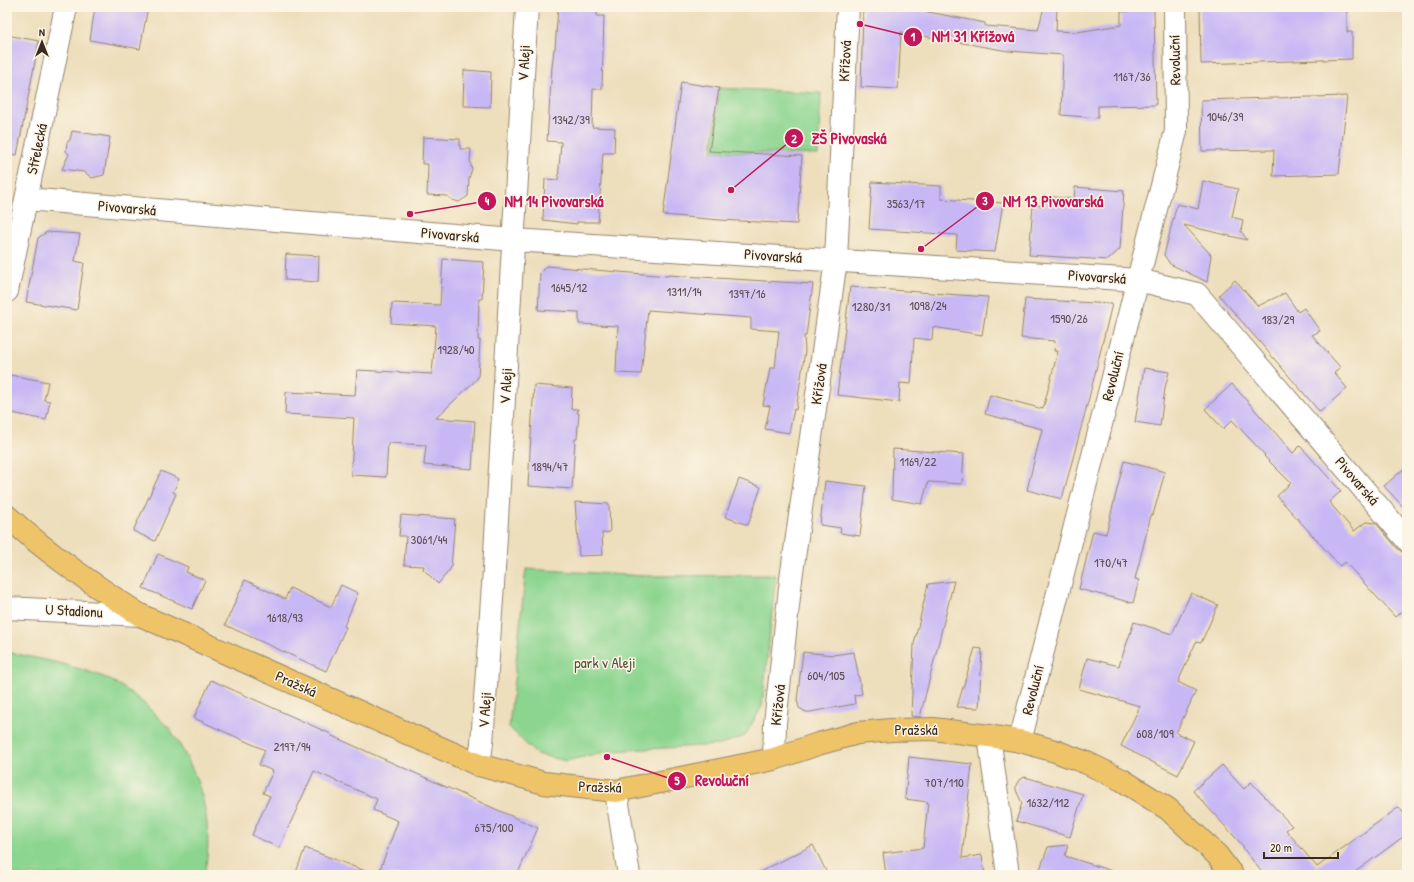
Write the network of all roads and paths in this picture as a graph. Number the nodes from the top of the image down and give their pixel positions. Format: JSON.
{"nodes":[{"id":1,"x":66,"y":7,"type":"edge"},
{"id":2,"x":527,"y":7,"type":"edge"},
{"id":3,"x":848,"y":7,"type":"edge"},
{"id":4,"x":1175,"y":7,"type":"edge"},
{"id":5,"x":26,"y":200,"type":"junction"},
{"id":6,"x":514,"y":240,"type":"junction"},
{"id":7,"x":836,"y":260,"type":"junction"},
{"id":8,"x":1138,"y":280,"type":"junction"},
{"id":9,"x":7,"y":291,"type":"edge"},
{"id":10,"x":7,"y":516,"type":"edge"},
{"id":11,"x":1407,"y":540,"type":"edge"},
{"id":12,"x":7,"y":608,"type":"edge"},
{"id":13,"x":140,"y":615,"type":"junction"},
{"id":14,"x":989,"y":736,"type":"junction"},
{"id":15,"x":1020,"y":741,"type":"junction"},
{"id":16,"x":774,"y":759,"type":"junction"},
{"id":17,"x":479,"y":765,"type":"junction"},
{"id":18,"x":616,"y":791,"type":"junction"},
{"id":19,"x":629,"y":875,"type":"edge"},
{"id":20,"x":1008,"y":875,"type":"edge"},
{"id":21,"x":1232,"y":875,"type":"edge"}],
"edges":[{"from":1,"to":5,"type":"street","name":"Střelecká"},
{"from":2,"to":6,"type":"street","name":"V Aleji"},
{"from":3,"to":7,"type":"street","name":"Křížová"},
{"from":4,"to":8,"type":"street","name":"Revoluční"},
{"from":5,"to":6,"type":"street","name":"Pivovarská"},
{"from":5,"to":9,"type":"street","name":"Střelecká"},
{"from":6,"to":7,"type":"street","name":"Pivovarská"},
{"from":6,"to":17,"type":"street","name":"V Aleji"},
{"from":7,"to":8,"type":"street","name":"Pivovarská"},
{"from":7,"to":16,"type":"street","name":"Křížová"},
{"from":8,"to":11,"type":"street","name":"Pivovarská"},
{"from":8,"to":15,"type":"street","name":"Revoluční"},
{"from":10,"to":13,"type":"main road","name":"Pražská"},
{"from":12,"to":13,"type":"street","name":"U Stadionu"},
{"from":13,"to":17,"type":"main road","name":"Pražská"},
{"from":14,"to":15,"type":"main road","name":"Pražská"},
{"from":14,"to":16,"type":"main road","name":"Pražská"},
{"from":14,"to":20,"type":"street"},
{"from":15,"to":21,"type":"main road","name":"Pražská"},
{"from":16,"to":18,"type":"main road","name":"Pražská"},
{"from":17,"to":18,"type":"main road","name":"Pražská"},
{"from":18,"to":19,"type":"street"}]}
